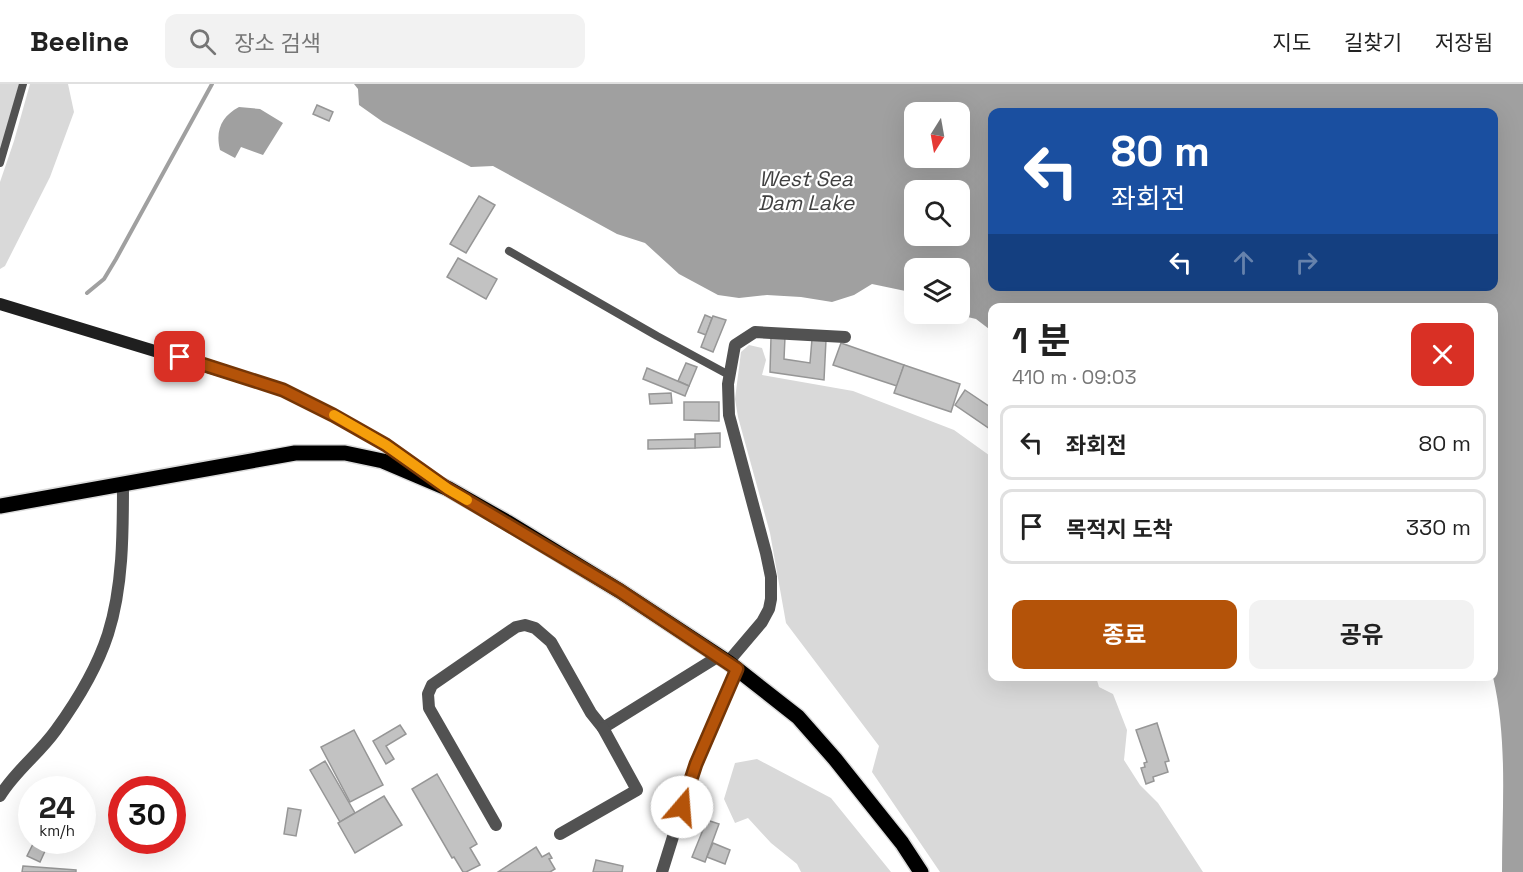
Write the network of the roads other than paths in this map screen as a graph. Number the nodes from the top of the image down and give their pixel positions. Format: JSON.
{"nodes":[{"id":1,"x":23,"y":84,"type":"edge"},
{"id":2,"x":0,"y":163,"type":"edge"},
{"id":3,"x":509,"y":251,"type":"dead end"},
{"id":4,"x":0,"y":304,"type":"edge"},
{"id":5,"x":845,"y":337,"type":"dead end"},
{"id":6,"x":729,"y":375,"type":"junction"},
{"id":7,"x":123,"y":484,"type":"junction"},
{"id":8,"x":448,"y":489,"type":"junction"},
{"id":9,"x":0,"y":506,"type":"edge"},
{"id":10,"x":728,"y":663,"type":"junction"},
{"id":11,"x":603,"y":728,"type":"junction"},
{"id":12,"x":0,"y":796,"type":"edge"},
{"id":13,"x":496,"y":825,"type":"dead end"},
{"id":14,"x":560,"y":834,"type":"dead end"},
{"id":15,"x":662,"y":872,"type":"edge"},
{"id":16,"x":921,"y":872,"type":"edge"}],
"edges":[{"from":1,"to":2,"type":"lane"},
{"from":3,"to":6,"type":"lane"},
{"from":4,"to":8,"type":"main road"},
{"from":5,"to":6,"type":"street"},
{"from":6,"to":10,"type":"street"},
{"from":7,"to":8,"type":"main road"},
{"from":7,"to":9,"type":"main road"},
{"from":7,"to":12,"type":"street"},
{"from":8,"to":10,"type":"main road"},
{"from":10,"to":11,"type":"street"},
{"from":10,"to":15,"type":"street"},
{"from":10,"to":16,"type":"main road"},
{"from":11,"to":13,"type":"street"},
{"from":11,"to":14,"type":"street"}]}
